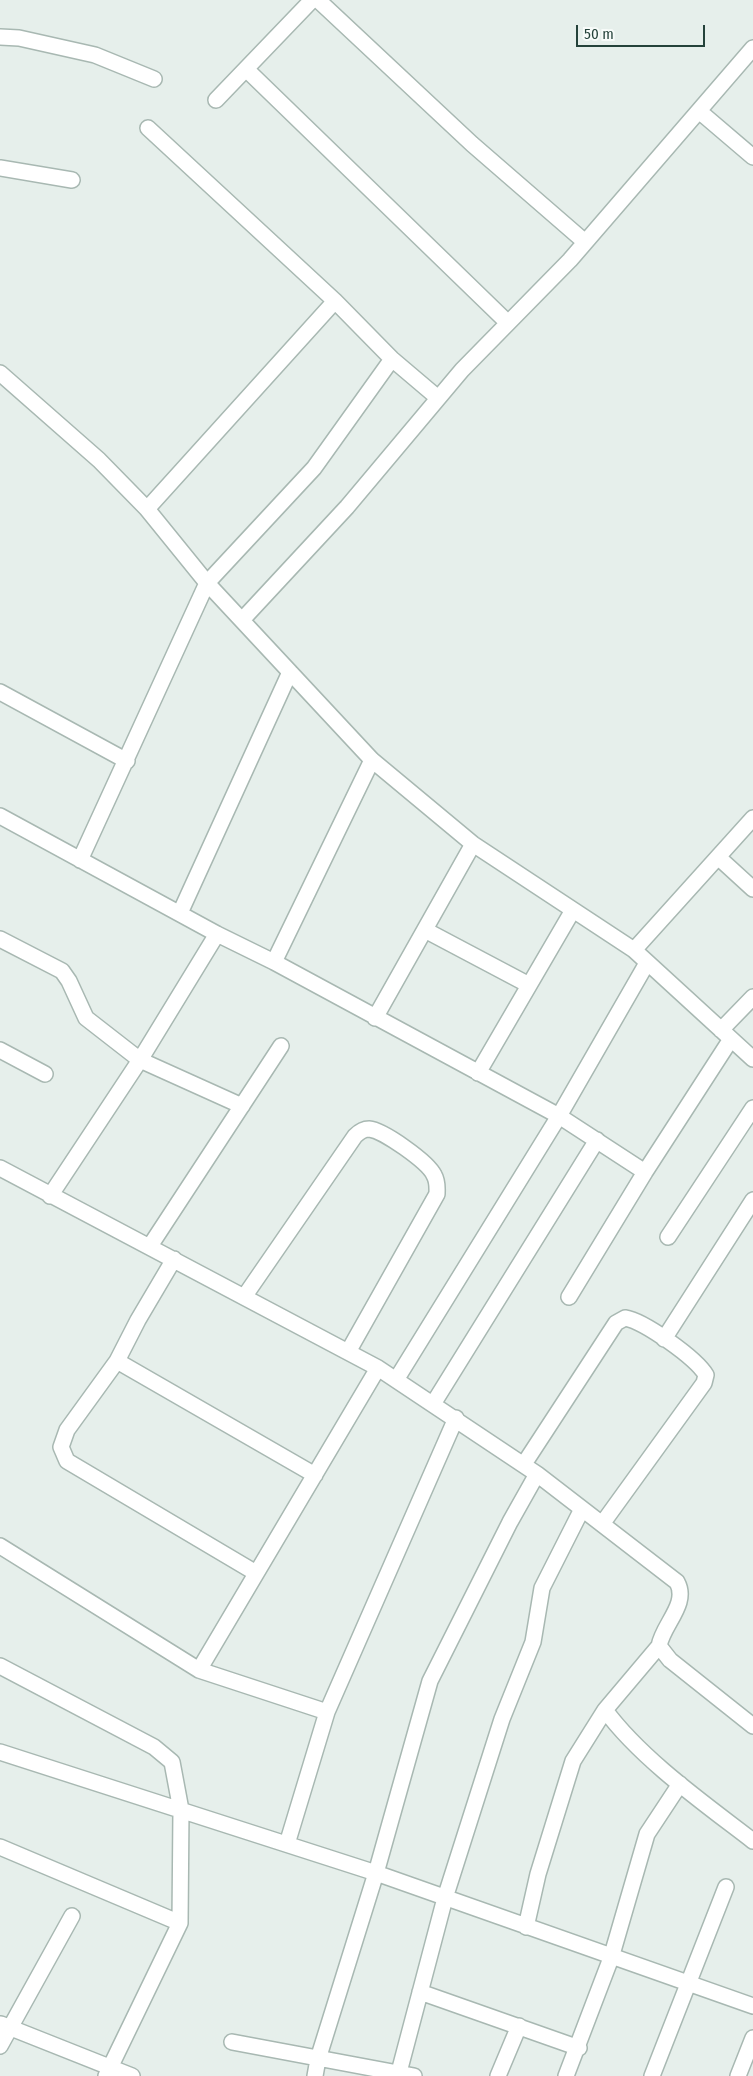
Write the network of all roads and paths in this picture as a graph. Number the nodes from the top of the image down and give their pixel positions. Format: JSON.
{"nodes":[{"id":1,"x":312,"y":0,"type":"edge"},
{"id":2,"x":318,"y":0,"type":"edge"},
{"id":3,"x":0,"y":37,"type":"edge"},
{"id":4,"x":753,"y":48,"type":"edge"},
{"id":5,"x":246,"y":69,"type":"junction"},
{"id":6,"x":154,"y":79,"type":"dead end"},
{"id":7,"x":216,"y":100,"type":"dead end"},
{"id":8,"x":699,"y":111,"type":"junction"},
{"id":9,"x":148,"y":128,"type":"dead end"},
{"id":10,"x":753,"y":157,"type":"edge"},
{"id":11,"x":0,"y":168,"type":"edge"},
{"id":12,"x":72,"y":180,"type":"dead end"},
{"id":13,"x":586,"y":242,"type":"junction"},
{"id":14,"x":335,"y":301,"type":"junction"},
{"id":15,"x":508,"y":323,"type":"junction"},
{"id":16,"x":392,"y":359,"type":"junction"},
{"id":17,"x":0,"y":373,"type":"edge"},
{"id":18,"x":438,"y":398,"type":"junction"},
{"id":19,"x":148,"y":510,"type":"junction"},
{"id":20,"x":207,"y":583,"type":"junction"},
{"id":21,"x":242,"y":620,"type":"junction"},
{"id":22,"x":290,"y":672,"type":"junction"},
{"id":23,"x":0,"y":692,"type":"edge"},
{"id":24,"x":372,"y":760,"type":"junction"},
{"id":25,"x":127,"y":761,"type":"junction"},
{"id":26,"x":0,"y":816,"type":"edge"},
{"id":27,"x":753,"y":818,"type":"edge"},
{"id":28,"x":473,"y":844,"type":"junction"},
{"id":29,"x":718,"y":857,"type":"junction"},
{"id":30,"x":80,"y":860,"type":"junction"},
{"id":31,"x":753,"y":889,"type":"edge"},
{"id":32,"x":573,"y":910,"type":"junction"},
{"id":33,"x":180,"y":913,"type":"junction"},
{"id":34,"x":425,"y":930,"type":"junction"},
{"id":35,"x":217,"y":934,"type":"junction"},
{"id":36,"x":0,"y":939,"type":"edge"},
{"id":37,"x":634,"y":950,"type":"junction"},
{"id":38,"x":274,"y":962,"type":"junction"},
{"id":39,"x":647,"y":964,"type":"junction"},
{"id":40,"x":529,"y":985,"type":"junction"},
{"id":41,"x":753,"y":997,"type":"edge"},
{"id":42,"x":375,"y":1018,"type":"junction"},
{"id":43,"x":726,"y":1034,"type":"junction"},
{"id":44,"x":281,"y":1046,"type":"dead end"},
{"id":45,"x":0,"y":1050,"type":"edge"},
{"id":46,"x":753,"y":1059,"type":"edge"},
{"id":47,"x":140,"y":1060,"type":"junction"},
{"id":48,"x":478,"y":1072,"type":"junction"},
{"id":49,"x":45,"y":1074,"type":"dead end"},
{"id":50,"x":242,"y":1106,"type":"junction"},
{"id":51,"x":753,"y":1108,"type":"edge"},
{"id":52,"x":560,"y":1116,"type":"junction"},
{"id":53,"x":597,"y":1140,"type":"junction"},
{"id":54,"x":0,"y":1168,"type":"edge"},
{"id":55,"x":645,"y":1172,"type":"junction"},
{"id":56,"x":50,"y":1196,"type":"junction"},
{"id":57,"x":753,"y":1200,"type":"edge"},
{"id":58,"x":668,"y":1237,"type":"dead end"},
{"id":59,"x":150,"y":1246,"type":"junction"},
{"id":60,"x":174,"y":1259,"type":"junction"},
{"id":61,"x":244,"y":1297,"type":"junction"},
{"id":62,"x":569,"y":1297,"type":"dead end"},
{"id":63,"x":664,"y":1339,"type":"junction"},
{"id":64,"x":348,"y":1352,"type":"junction"},
{"id":65,"x":117,"y":1361,"type":"junction"},
{"id":66,"x":378,"y":1368,"type":"junction"},
{"id":67,"x":396,"y":1380,"type":"junction"},
{"id":68,"x":433,"y":1404,"type":"junction"},
{"id":69,"x":456,"y":1418,"type":"junction"},
{"id":70,"x":524,"y":1464,"type":"junction"},
{"id":71,"x":537,"y":1474,"type":"junction"},
{"id":72,"x":315,"y":1475,"type":"junction"},
{"id":73,"x":582,"y":1509,"type":"junction"},
{"id":74,"x":602,"y":1524,"type":"junction"},
{"id":75,"x":0,"y":1546,"type":"edge"},
{"id":76,"x":256,"y":1573,"type":"junction"},
{"id":77,"x":659,"y":1646,"type":"junction"},
{"id":78,"x":0,"y":1666,"type":"edge"},
{"id":79,"x":199,"y":1670,"type":"junction"},
{"id":80,"x":605,"y":1710,"type":"junction"},
{"id":81,"x":327,"y":1712,"type":"junction"},
{"id":82,"x":753,"y":1726,"type":"edge"},
{"id":83,"x":0,"y":1752,"type":"edge"},
{"id":84,"x":680,"y":1784,"type":"junction"},
{"id":85,"x":181,"y":1810,"type":"junction"},
{"id":86,"x":753,"y":1841,"type":"edge"},
{"id":87,"x":287,"y":1844,"type":"junction"},
{"id":88,"x":0,"y":1847,"type":"edge"},
{"id":89,"x":376,"y":1873,"type":"junction"},
{"id":90,"x":726,"y":1887,"type":"dead end"},
{"id":91,"x":445,"y":1898,"type":"junction"},
{"id":92,"x":72,"y":1916,"type":"dead end"},
{"id":93,"x":180,"y":1923,"type":"junction"},
{"id":94,"x":526,"y":1926,"type":"junction"},
{"id":95,"x":611,"y":1958,"type":"junction"},
{"id":96,"x":688,"y":1984,"type":"junction"},
{"id":97,"x":420,"y":1992,"type":"junction"},
{"id":98,"x":753,"y":2006,"type":"edge"},
{"id":99,"x":5,"y":2025,"type":"edge"},
{"id":100,"x":519,"y":2026,"type":"junction"},
{"id":101,"x":753,"y":2038,"type":"edge"},
{"id":102,"x":232,"y":2042,"type":"dead end"},
{"id":103,"x":0,"y":2046,"type":"edge"},
{"id":104,"x":579,"y":2048,"type":"junction"},
{"id":105,"x":318,"y":2059,"type":"junction"},
{"id":106,"x":108,"y":2072,"type":"edge"},
{"id":107,"x":398,"y":2074,"type":"edge"},
{"id":108,"x":132,"y":2076,"type":"edge"},
{"id":109,"x":315,"y":2076,"type":"edge"},
{"id":110,"x":414,"y":2076,"type":"edge"},
{"id":111,"x":498,"y":2076,"type":"edge"},
{"id":112,"x":566,"y":2076,"type":"edge"},
{"id":113,"x":652,"y":2076,"type":"edge"},
{"id":114,"x":738,"y":2076,"type":"edge"}],
"edges":[{"from":1,"to":5,"type":"street"},
{"from":2,"to":13,"type":"street"},
{"from":3,"to":6,"type":"street"},
{"from":4,"to":8,"type":"street"},
{"from":5,"to":7,"type":"street"},
{"from":5,"to":15,"type":"street"},
{"from":8,"to":10,"type":"street"},
{"from":8,"to":13,"type":"street"},
{"from":9,"to":14,"type":"street"},
{"from":11,"to":12,"type":"street"},
{"from":13,"to":15,"type":"street"},
{"from":14,"to":16,"type":"street"},
{"from":14,"to":19,"type":"street"},
{"from":15,"to":18,"type":"street"},
{"from":16,"to":18,"type":"street"},
{"from":16,"to":20,"type":"street"},
{"from":17,"to":19,"type":"street"},
{"from":18,"to":21,"type":"street"},
{"from":19,"to":20,"type":"street"},
{"from":20,"to":21,"type":"street"},
{"from":20,"to":25,"type":"street"},
{"from":21,"to":22,"type":"street"},
{"from":22,"to":24,"type":"street"},
{"from":22,"to":33,"type":"street"},
{"from":23,"to":25,"type":"street"},
{"from":24,"to":28,"type":"street"},
{"from":24,"to":38,"type":"street"},
{"from":25,"to":30,"type":"street"},
{"from":26,"to":30,"type":"street"},
{"from":27,"to":29,"type":"street"},
{"from":28,"to":32,"type":"street"},
{"from":28,"to":34,"type":"street"},
{"from":29,"to":31,"type":"street"},
{"from":29,"to":37,"type":"street"},
{"from":30,"to":33,"type":"street"},
{"from":32,"to":37,"type":"street"},
{"from":32,"to":40,"type":"street"},
{"from":33,"to":35,"type":"street"},
{"from":34,"to":40,"type":"street"},
{"from":34,"to":42,"type":"street"},
{"from":35,"to":38,"type":"street"},
{"from":35,"to":47,"type":"street"},
{"from":36,"to":47,"type":"street"},
{"from":37,"to":39,"type":"street"},
{"from":38,"to":42,"type":"street"},
{"from":39,"to":43,"type":"street"},
{"from":39,"to":52,"type":"street"},
{"from":40,"to":48,"type":"street"},
{"from":41,"to":43,"type":"street"},
{"from":42,"to":48,"type":"street"},
{"from":43,"to":46,"type":"street"},
{"from":43,"to":55,"type":"street"},
{"from":44,"to":50,"type":"street"},
{"from":45,"to":49,"type":"street"},
{"from":47,"to":50,"type":"street"},
{"from":47,"to":56,"type":"street"},
{"from":48,"to":52,"type":"street"},
{"from":50,"to":59,"type":"street"},
{"from":51,"to":58,"type":"street"},
{"from":52,"to":53,"type":"street"},
{"from":52,"to":67,"type":"street"},
{"from":53,"to":55,"type":"street"},
{"from":53,"to":68,"type":"street"},
{"from":54,"to":56,"type":"street"},
{"from":55,"to":62,"type":"street"},
{"from":56,"to":59,"type":"street"},
{"from":57,"to":63,"type":"street"},
{"from":59,"to":60,"type":"street"},
{"from":60,"to":61,"type":"street"},
{"from":60,"to":65,"type":"street"},
{"from":61,"to":64,"type":"street"},
{"from":61,"to":64,"type":"street"},
{"from":63,"to":70,"type":"street"},
{"from":63,"to":74,"type":"street"},
{"from":64,"to":66,"type":"street"},
{"from":65,"to":72,"type":"street"},
{"from":65,"to":76,"type":"street"},
{"from":66,"to":67,"type":"street"},
{"from":66,"to":72,"type":"street"},
{"from":67,"to":68,"type":"street"},
{"from":68,"to":69,"type":"street"},
{"from":69,"to":70,"type":"street"},
{"from":69,"to":81,"type":"street"},
{"from":70,"to":71,"type":"street"},
{"from":71,"to":73,"type":"street"},
{"from":71,"to":89,"type":"street"},
{"from":72,"to":76,"type":"street"},
{"from":73,"to":74,"type":"street"},
{"from":73,"to":91,"type":"street"},
{"from":74,"to":77,"type":"street"},
{"from":75,"to":79,"type":"street"},
{"from":76,"to":79,"type":"street"},
{"from":77,"to":80,"type":"street"},
{"from":77,"to":82,"type":"street"},
{"from":78,"to":85,"type":"street"},
{"from":79,"to":81,"type":"street"},
{"from":80,"to":84,"type":"street"},
{"from":80,"to":94,"type":"street"},
{"from":81,"to":87,"type":"street"},
{"from":83,"to":85,"type":"street"},
{"from":84,"to":86,"type":"street"},
{"from":84,"to":95,"type":"street"},
{"from":85,"to":87,"type":"street"},
{"from":85,"to":93,"type":"street"},
{"from":87,"to":89,"type":"street"},
{"from":88,"to":93,"type":"street"},
{"from":89,"to":91,"type":"street"},
{"from":89,"to":105,"type":"street"},
{"from":90,"to":96,"type":"street"},
{"from":91,"to":94,"type":"street"},
{"from":91,"to":97,"type":"street"},
{"from":92,"to":99,"type":"street"},
{"from":93,"to":106,"type":"street"},
{"from":94,"to":95,"type":"street"},
{"from":95,"to":96,"type":"street"},
{"from":95,"to":104,"type":"street"},
{"from":96,"to":98,"type":"street"},
{"from":96,"to":113,"type":"street"},
{"from":97,"to":100,"type":"street"},
{"from":97,"to":107,"type":"street"},
{"from":99,"to":103,"type":"street"},
{"from":99,"to":106,"type":"street"},
{"from":100,"to":104,"type":"street"},
{"from":100,"to":111,"type":"street"},
{"from":101,"to":114,"type":"street"},
{"from":102,"to":105,"type":"street"},
{"from":104,"to":112,"type":"street"},
{"from":105,"to":107,"type":"street"},
{"from":105,"to":109,"type":"street"},
{"from":106,"to":108,"type":"street"},
{"from":107,"to":110,"type":"street"}]}
